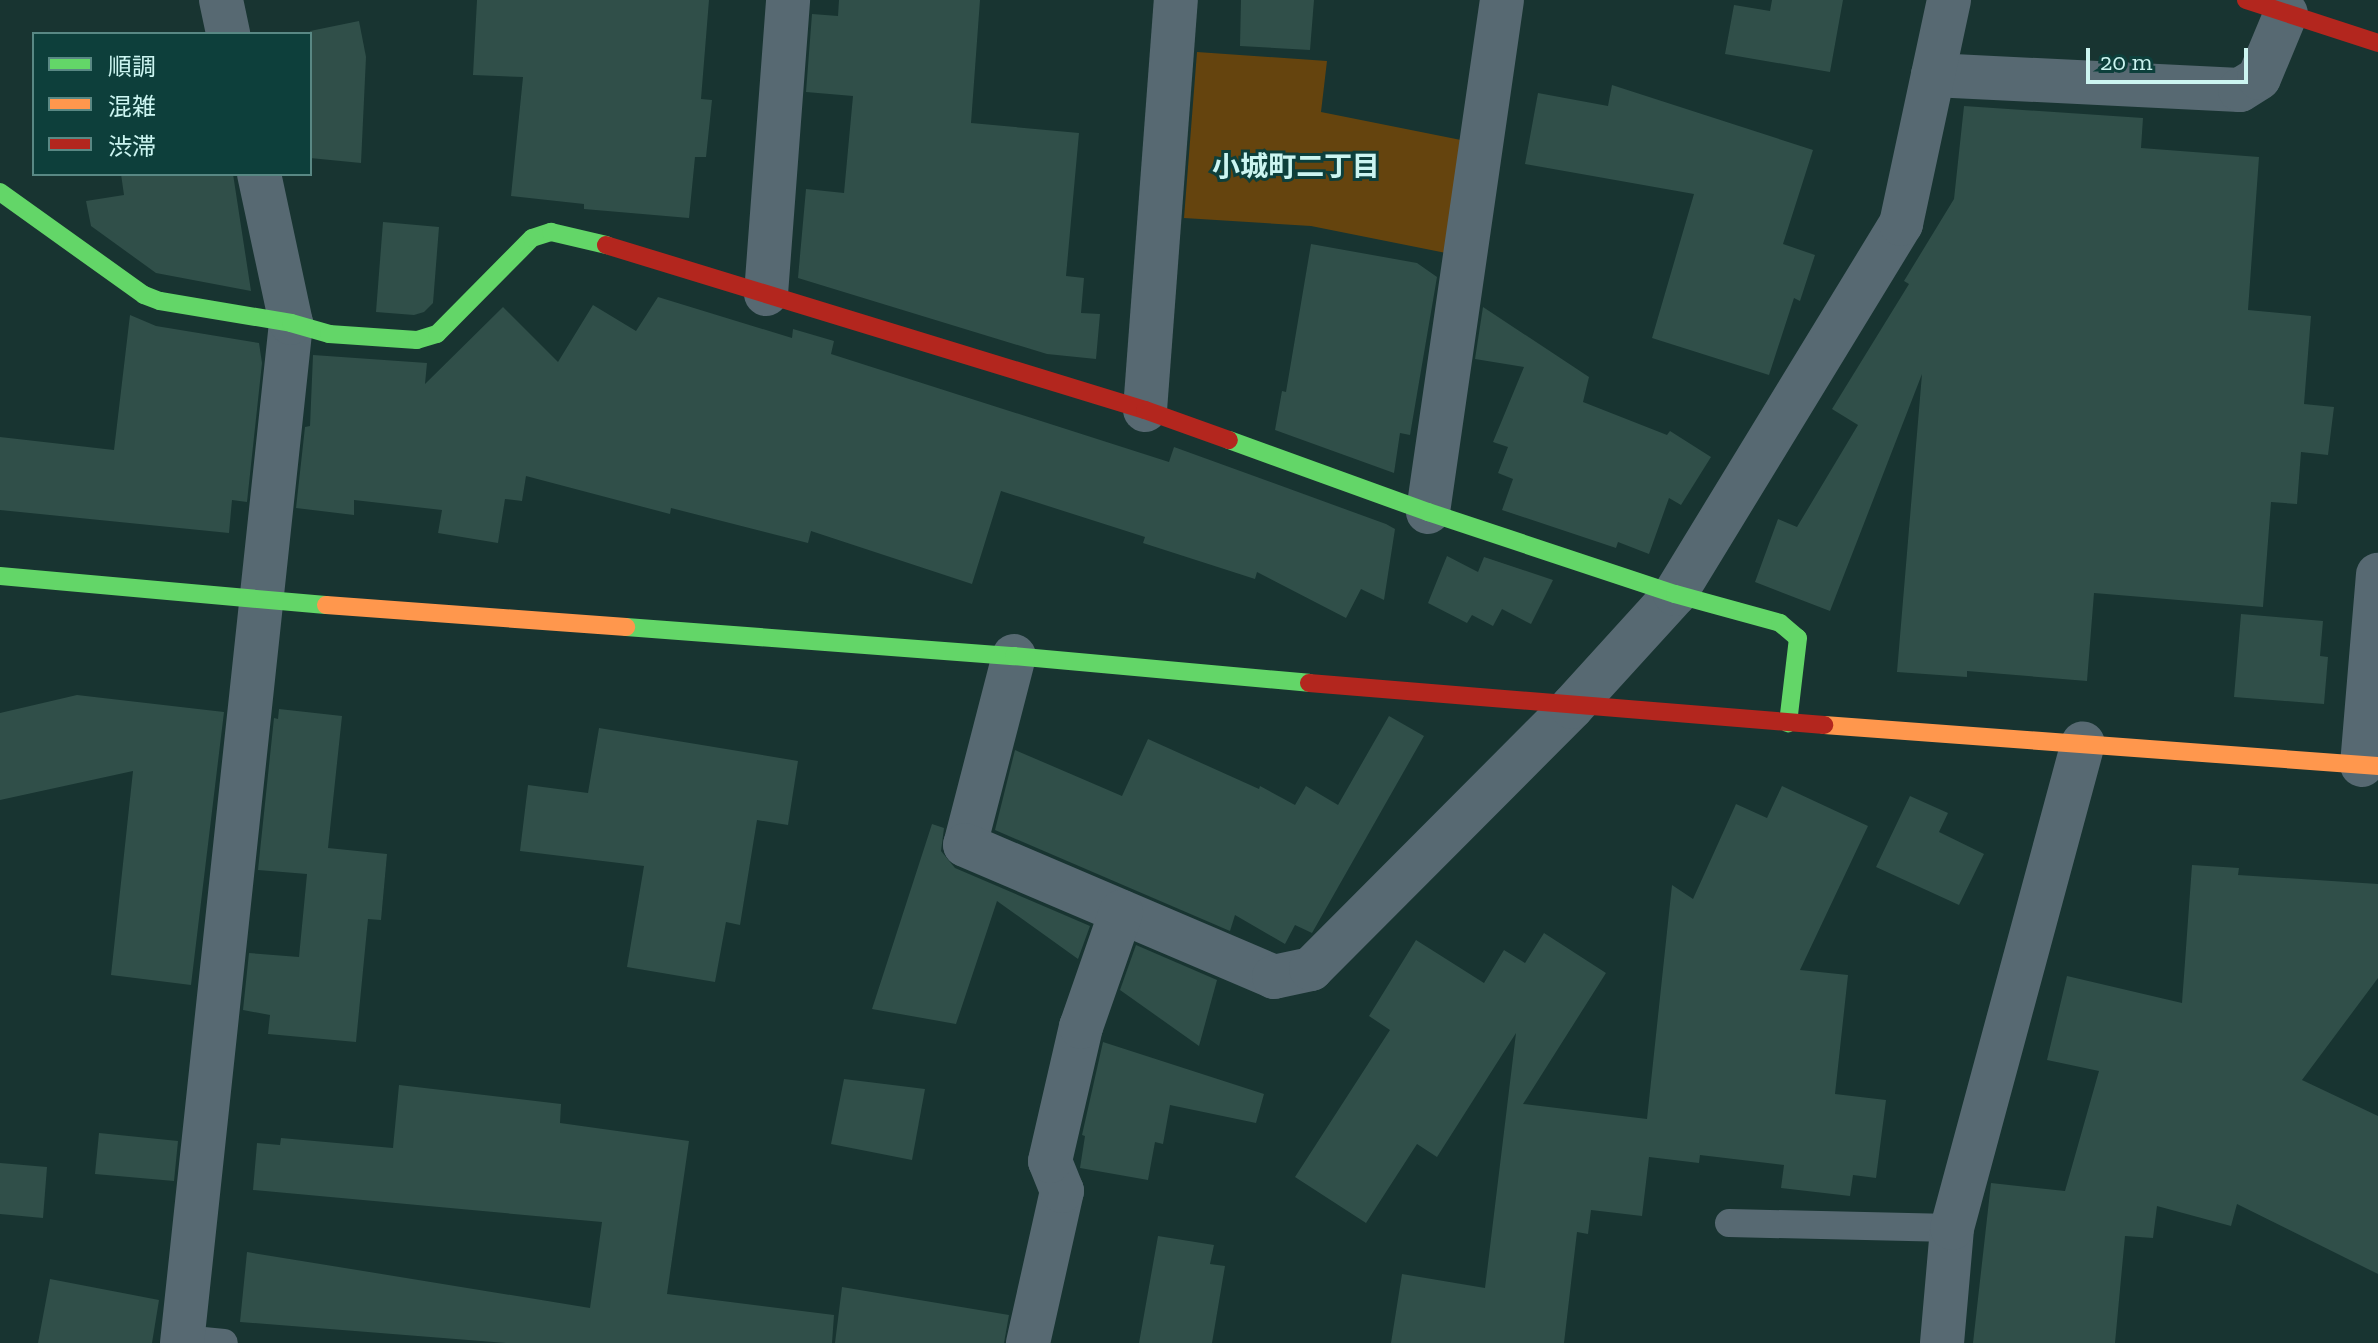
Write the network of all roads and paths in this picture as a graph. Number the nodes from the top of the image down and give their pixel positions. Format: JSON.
{"nodes":[{"id":1,"x":221,"y":0,"type":"edge"},
{"id":2,"x":788,"y":0,"type":"edge"},
{"id":3,"x":1176,"y":0,"type":"edge"},
{"id":4,"x":1502,"y":0,"type":"edge"},
{"id":5,"x":1949,"y":0,"type":"edge"},
{"id":6,"x":2246,"y":0,"type":"edge"},
{"id":7,"x":2286,"y":13,"type":"junction"},
{"id":8,"x":228,"y":32,"type":"edge"},
{"id":9,"x":2378,"y":43,"type":"edge"},
{"id":10,"x":1933,"y":75,"type":"junction"},
{"id":11,"x":259,"y":176,"type":"edge"},
{"id":12,"x":0,"y":192,"type":"edge"},
{"id":13,"x":766,"y":294,"type":"junction"},
{"id":14,"x":291,"y":323,"type":"junction"},
{"id":15,"x":1145,"y":410,"type":"junction"},
{"id":16,"x":1428,"y":512,"type":"junction"},
{"id":17,"x":2378,"y":575,"type":"edge"},
{"id":18,"x":0,"y":576,"type":"edge"},
{"id":19,"x":1675,"y":594,"type":"junction"},
{"id":20,"x":261,"y":600,"type":"junction"},
{"id":21,"x":1014,"y":656,"type":"junction"},
{"id":22,"x":1572,"y":707,"type":"junction"},
{"id":23,"x":1788,"y":723,"type":"junction"},
{"id":24,"x":2083,"y":743,"type":"junction"},
{"id":25,"x":2370,"y":766,"type":"edge"},
{"id":26,"x":1121,"y":912,"type":"junction"},
{"id":27,"x":1729,"y":1223,"type":"dead end"},
{"id":28,"x":1952,"y":1228,"type":"junction"},
{"id":29,"x":196,"y":1342,"type":"edge"},
{"id":30,"x":1028,"y":1343,"type":"edge"},
{"id":31,"x":1942,"y":1343,"type":"edge"}],
"edges":[{"from":1,"to":8,"type":"street"},
{"from":2,"to":13,"type":"street"},
{"from":3,"to":15,"type":"street"},
{"from":4,"to":16,"type":"street"},
{"from":5,"to":10,"type":"street"},
{"from":6,"to":7,"type":"street"},
{"from":7,"to":9,"type":"street"},
{"from":7,"to":10,"type":"street"},
{"from":10,"to":19,"type":"street"},
{"from":11,"to":14,"type":"street"},
{"from":12,"to":14,"type":"street"},
{"from":13,"to":14,"type":"street"},
{"from":13,"to":15,"type":"street"},
{"from":14,"to":20,"type":"street"},
{"from":15,"to":16,"type":"street"},
{"from":16,"to":19,"type":"street"},
{"from":17,"to":25,"type":"street"},
{"from":18,"to":20,"type":"street"},
{"from":19,"to":22,"type":"street"},
{"from":19,"to":23,"type":"street"},
{"from":20,"to":21,"type":"street"},
{"from":20,"to":29,"type":"street"},
{"from":21,"to":22,"type":"street"},
{"from":21,"to":26,"type":"street"},
{"from":22,"to":23,"type":"street"},
{"from":22,"to":26,"type":"street"},
{"from":23,"to":24,"type":"street"},
{"from":24,"to":25,"type":"street"},
{"from":24,"to":28,"type":"street"},
{"from":26,"to":30,"type":"street"},
{"from":27,"to":28,"type":"lane"},
{"from":28,"to":31,"type":"street"}]}
